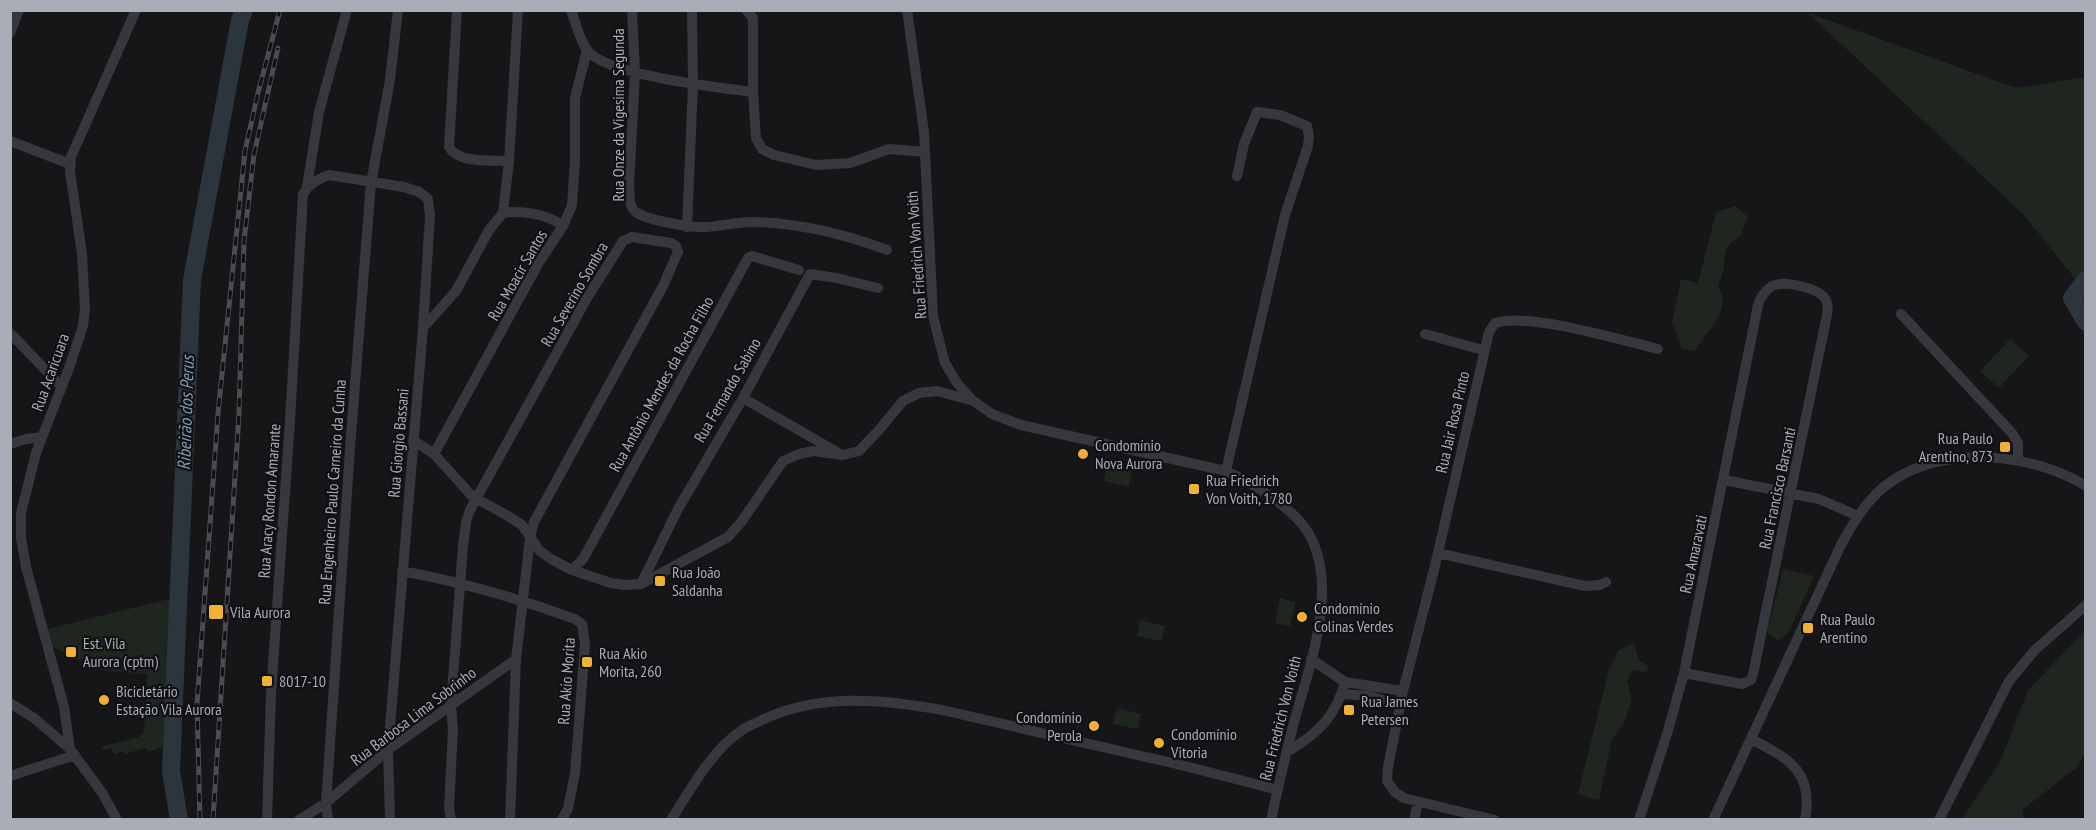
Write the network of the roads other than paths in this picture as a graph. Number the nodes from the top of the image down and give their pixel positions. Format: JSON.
{"nodes":[{"id":1,"x":19,"y":10,"type":"edge"},
{"id":2,"x":136,"y":10,"type":"edge"},
{"id":3,"x":348,"y":10,"type":"edge"},
{"id":4,"x":398,"y":10,"type":"edge"},
{"id":5,"x":457,"y":10,"type":"edge"},
{"id":6,"x":518,"y":10,"type":"edge"},
{"id":7,"x":571,"y":10,"type":"edge"},
{"id":8,"x":632,"y":10,"type":"edge"},
{"id":9,"x":692,"y":10,"type":"edge"},
{"id":10,"x":762,"y":10,"type":"edge"},
{"id":11,"x":907,"y":10,"type":"edge"},
{"id":12,"x":749,"y":14,"type":"edge"},
{"id":13,"x":10,"y":33,"type":"edge"},
{"id":14,"x":587,"y":50,"type":"junction"},
{"id":15,"x":635,"y":72,"type":"junction"},
{"id":16,"x":693,"y":84,"type":"junction"},
{"id":17,"x":753,"y":92,"type":"junction"},
{"id":18,"x":10,"y":141,"type":"edge"},
{"id":19,"x":925,"y":152,"type":"junction"},
{"id":20,"x":509,"y":161,"type":"junction"},
{"id":21,"x":70,"y":164,"type":"junction"},
{"id":22,"x":1237,"y":176,"type":"dead end"},
{"id":23,"x":371,"y":183,"type":"junction"},
{"id":24,"x":308,"y":187,"type":"junction"},
{"id":25,"x":503,"y":213,"type":"junction"},
{"id":26,"x":562,"y":226,"type":"junction"},
{"id":27,"x":687,"y":226,"type":"junction"},
{"id":28,"x":886,"y":250,"type":"dead end"},
{"id":29,"x":799,"y":270,"type":"dead end"},
{"id":30,"x":878,"y":288,"type":"dead end"},
{"id":31,"x":1765,"y":292,"type":"joint"},
{"id":32,"x":1901,"y":314,"type":"dead end"},
{"id":33,"x":423,"y":328,"type":"junction"},
{"id":34,"x":10,"y":333,"type":"edge"},
{"id":35,"x":1425,"y":334,"type":"dead end"},
{"id":36,"x":1658,"y":349,"type":"dead end"},
{"id":37,"x":1483,"y":350,"type":"junction"},
{"id":38,"x":62,"y":387,"type":"junction"},
{"id":39,"x":743,"y":398,"type":"junction"},
{"id":40,"x":972,"y":400,"type":"junction"},
{"id":41,"x":42,"y":437,"type":"junction"},
{"id":42,"x":412,"y":440,"type":"junction"},
{"id":43,"x":10,"y":444,"type":"edge"},
{"id":44,"x":434,"y":454,"type":"junction"},
{"id":45,"x":843,"y":455,"type":"junction"},
{"id":46,"x":2018,"y":459,"type":"junction"},
{"id":47,"x":1226,"y":471,"type":"junction"},
{"id":48,"x":1724,"y":480,"type":"junction"},
{"id":49,"x":2085,"y":486,"type":"edge"},
{"id":50,"x":1791,"y":493,"type":"junction"},
{"id":51,"x":476,"y":499,"type":"junction"},
{"id":52,"x":1857,"y":516,"type":"junction"},
{"id":53,"x":530,"y":538,"type":"junction"},
{"id":54,"x":1438,"y":553,"type":"junction"},
{"id":55,"x":572,"y":570,"type":"junction"},
{"id":56,"x":402,"y":571,"type":"junction"},
{"id":57,"x":461,"y":582,"type":"junction"},
{"id":58,"x":1606,"y":582,"type":"dead end"},
{"id":59,"x":641,"y":584,"type":"junction"},
{"id":60,"x":523,"y":600,"type":"junction"},
{"id":61,"x":2085,"y":605,"type":"edge"},
{"id":62,"x":516,"y":659,"type":"junction"},
{"id":63,"x":1311,"y":659,"type":"junction"},
{"id":64,"x":1684,"y":673,"type":"junction"},
{"id":65,"x":1345,"y":682,"type":"junction"},
{"id":66,"x":1403,"y":691,"type":"junction"},
{"id":67,"x":1342,"y":694,"type":"junction"},
{"id":68,"x":10,"y":703,"type":"edge"},
{"id":69,"x":1400,"y":705,"type":"junction"},
{"id":70,"x":451,"y":706,"type":"junction"},
{"id":71,"x":1751,"y":739,"type":"junction"},
{"id":72,"x":388,"y":750,"type":"junction"},
{"id":73,"x":73,"y":752,"type":"junction"},
{"id":74,"x":1287,"y":752,"type":"junction"},
{"id":75,"x":10,"y":776,"type":"edge"},
{"id":76,"x":1278,"y":790,"type":"junction"},
{"id":77,"x":1418,"y":802,"type":"junction"},
{"id":78,"x":326,"y":803,"type":"junction"},
{"id":79,"x":117,"y":819,"type":"edge"},
{"id":80,"x":267,"y":819,"type":"edge"},
{"id":81,"x":298,"y":819,"type":"edge"},
{"id":82,"x":328,"y":819,"type":"edge"},
{"id":83,"x":390,"y":819,"type":"edge"},
{"id":84,"x":451,"y":819,"type":"edge"},
{"id":85,"x":510,"y":819,"type":"edge"},
{"id":86,"x":562,"y":819,"type":"edge"},
{"id":87,"x":671,"y":819,"type":"edge"},
{"id":88,"x":1271,"y":819,"type":"edge"},
{"id":89,"x":1414,"y":819,"type":"edge"},
{"id":90,"x":1495,"y":819,"type":"edge"},
{"id":91,"x":1639,"y":819,"type":"edge"},
{"id":92,"x":1713,"y":819,"type":"edge"},
{"id":93,"x":1805,"y":819,"type":"edge"},
{"id":94,"x":1939,"y":819,"type":"edge"}],
"edges":[{"from":1,"to":13,"type":"street"},
{"from":2,"to":21,"type":"street","name":"Rua Acaricuara"},
{"from":3,"to":24,"type":"street","name":"Rua Aracy Rondon Amarante"},
{"from":4,"to":23,"type":"street","name":"Rua Engenheiro Paulo Carneiro da Cunha"},
{"from":5,"to":20,"type":"street"},
{"from":6,"to":20,"type":"street"},
{"from":7,"to":14,"type":"street"},
{"from":8,"to":15,"type":"street","name":"Rua Onze da Vigesima Segunda"},
{"from":9,"to":16,"type":"street"},
{"from":10,"to":12,"type":"street"},
{"from":11,"to":19,"type":"street","name":"Rua Friedrich Von Voith"},
{"from":12,"to":17,"type":"street"},
{"from":14,"to":15,"type":"street"},
{"from":14,"to":26,"type":"street"},
{"from":15,"to":16,"type":"street"},
{"from":15,"to":27,"type":"street","name":"Rua Onze da Vigesima Segunda"},
{"from":16,"to":17,"type":"street"},
{"from":16,"to":27,"type":"street"},
{"from":17,"to":19,"type":"street"},
{"from":18,"to":21,"type":"street"},
{"from":19,"to":40,"type":"street","name":"Rua Friedrich Von Voith"},
{"from":20,"to":25,"type":"street"},
{"from":21,"to":38,"type":"street","name":"Rua Acaricuara"},
{"from":22,"to":47,"type":"street"},
{"from":23,"to":24,"type":"street"},
{"from":23,"to":33,"type":"street","name":"Rua Giorgio Bassani"},
{"from":23,"to":78,"type":"street","name":"Rua Engenheiro Paulo Carneiro da Cunha"},
{"from":24,"to":80,"type":"street","name":"Rua Aracy Rondon Amarante"},
{"from":25,"to":26,"type":"street","name":"Rua Moacir Santos"},
{"from":25,"to":33,"type":"street"},
{"from":26,"to":44,"type":"street","name":"Rua Moacir Santos"},
{"from":27,"to":28,"type":"street","name":"Rua Onze da Vigesima Segunda"},
{"from":29,"to":55,"type":"street","name":"Rua Antônio Mendes da Rocha Filho"},
{"from":30,"to":39,"type":"street","name":"Rua Fernando Sabino"},
{"from":31,"to":48,"type":"street","name":"Rua Amaravati"},
{"from":31,"to":50,"type":"street","name":"Rua Francisco Barsanti"},
{"from":32,"to":46,"type":"street"},
{"from":33,"to":42,"type":"street","name":"Rua Giorgio Bassani"},
{"from":34,"to":38,"type":"street"},
{"from":35,"to":37,"type":"street"},
{"from":36,"to":37,"type":"street","name":"Rua Jair Rosa Pinto"},
{"from":37,"to":54,"type":"street","name":"Rua Jair Rosa Pinto"},
{"from":38,"to":41,"type":"street","name":"Rua Acaricuara"},
{"from":39,"to":45,"type":"street"},
{"from":39,"to":59,"type":"street","name":"Rua Fernando Sabino"},
{"from":40,"to":45,"type":"street"},
{"from":40,"to":47,"type":"street","name":"Rua Friedrich Von Voith"},
{"from":41,"to":43,"type":"street"},
{"from":41,"to":73,"type":"street","name":"Rua Acaricuara"},
{"from":42,"to":44,"type":"street"},
{"from":42,"to":56,"type":"street","name":"Rua Giorgio Bassani"},
{"from":44,"to":51,"type":"street"},
{"from":45,"to":59,"type":"street"},
{"from":46,"to":49,"type":"street"},
{"from":46,"to":52,"type":"street"},
{"from":47,"to":63,"type":"street","name":"Rua Friedrich Von Voith"},
{"from":48,"to":50,"type":"street"},
{"from":48,"to":64,"type":"street","name":"Rua Amaravati"},
{"from":50,"to":52,"type":"street"},
{"from":50,"to":64,"type":"street","name":"Rua Francisco Barsanti"},
{"from":51,"to":53,"type":"street"},
{"from":51,"to":53,"type":"street","name":"Rua Severino Sombra"},
{"from":51,"to":57,"type":"street","name":"Rua Severino Sombra"},
{"from":52,"to":71,"type":"street"},
{"from":53,"to":55,"type":"street"},
{"from":53,"to":60,"type":"street"},
{"from":54,"to":58,"type":"street"},
{"from":54,"to":66,"type":"street","name":"Rua Jair Rosa Pinto"},
{"from":55,"to":59,"type":"street"},
{"from":56,"to":57,"type":"street","name":"Rua Akio Morita"},
{"from":56,"to":72,"type":"street","name":"Rua Giorgio Bassani"},
{"from":57,"to":60,"type":"street","name":"Rua Akio Morita"},
{"from":57,"to":70,"type":"street","name":"Rua Severino Sombra"},
{"from":60,"to":62,"type":"street"},
{"from":60,"to":86,"type":"street","name":"Rua Akio Morita"},
{"from":61,"to":94,"type":"street"},
{"from":62,"to":70,"type":"street","name":"Rua Barbosa Lima Sobrinho"},
{"from":62,"to":85,"type":"street"},
{"from":63,"to":65,"type":"street"},
{"from":63,"to":74,"type":"street","name":"Rua Friedrich Von Voith"},
{"from":64,"to":91,"type":"street","name":"Rua Amaravati"},
{"from":65,"to":66,"type":"street"},
{"from":65,"to":67,"type":"street"},
{"from":66,"to":69,"type":"street","name":"Rua Jair Rosa Pinto"},
{"from":67,"to":69,"type":"street"},
{"from":67,"to":74,"type":"street"},
{"from":68,"to":73,"type":"street"},
{"from":69,"to":77,"type":"street","name":"Rua Jair Rosa Pinto"},
{"from":70,"to":72,"type":"street","name":"Rua Barbosa Lima Sobrinho"},
{"from":70,"to":84,"type":"street","name":"Rua Severino Sombra"},
{"from":71,"to":92,"type":"street"},
{"from":71,"to":93,"type":"street"},
{"from":72,"to":78,"type":"street","name":"Rua Barbosa Lima Sobrinho"},
{"from":72,"to":83,"type":"street","name":"Rua Giorgio Bassani"},
{"from":73,"to":75,"type":"street"},
{"from":73,"to":79,"type":"street"},
{"from":74,"to":76,"type":"street","name":"Rua Friedrich Von Voith"},
{"from":76,"to":87,"type":"street"},
{"from":76,"to":88,"type":"street","name":"Rua Friedrich Von Voith"},
{"from":77,"to":89,"type":"street"},
{"from":77,"to":90,"type":"street","name":"Rua Jair Rosa Pinto"},
{"from":78,"to":81,"type":"street","name":"Rua Barbosa Lima Sobrinho"},
{"from":78,"to":82,"type":"street","name":"Rua Engenheiro Paulo Carneiro da Cunha"}]}
